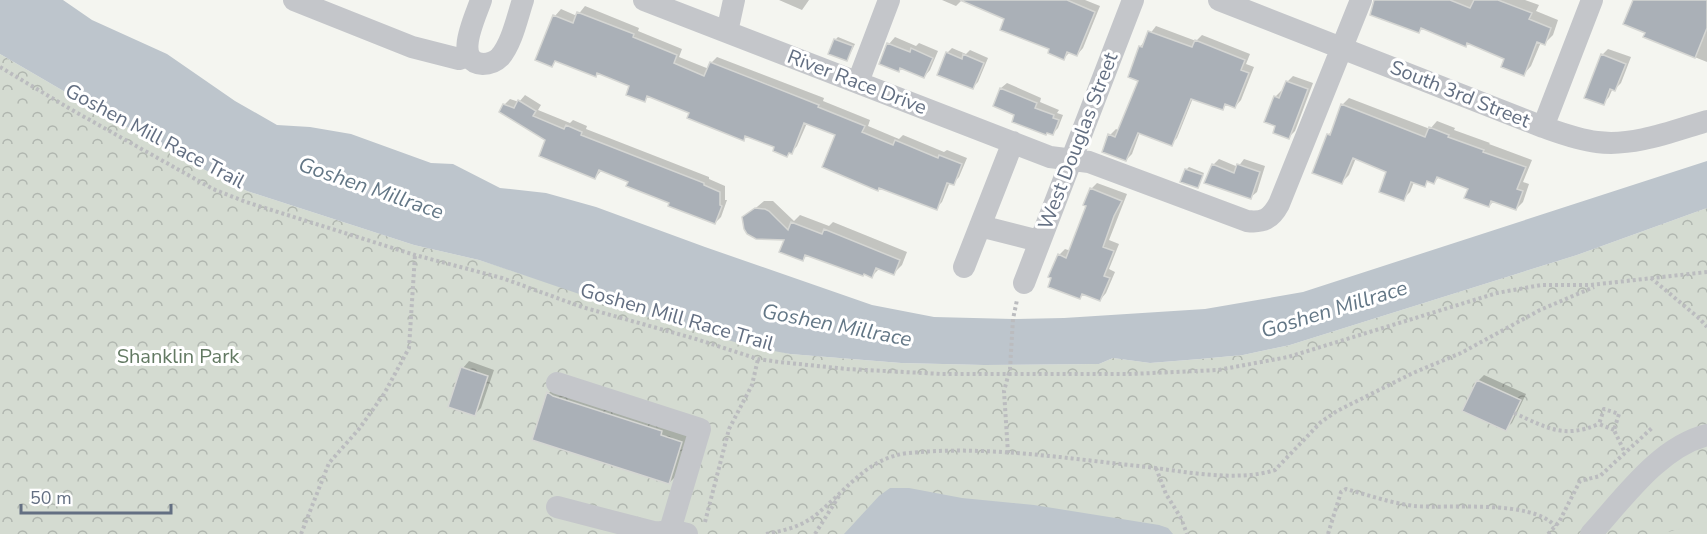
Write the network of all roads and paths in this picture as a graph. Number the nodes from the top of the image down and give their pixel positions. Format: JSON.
{"nodes":[{"id":1,"x":294,"y":0,"type":"edge"},
{"id":2,"x":481,"y":0,"type":"edge"},
{"id":3,"x":523,"y":0,"type":"edge"},
{"id":4,"x":644,"y":0,"type":"edge"},
{"id":5,"x":734,"y":0,"type":"edge"},
{"id":6,"x":890,"y":0,"type":"edge"},
{"id":7,"x":1133,"y":0,"type":"edge"},
{"id":8,"x":1219,"y":0,"type":"edge"},
{"id":9,"x":1361,"y":0,"type":"edge"},
{"id":10,"x":1592,"y":0,"type":"edge"},
{"id":11,"x":727,"y":32,"type":"junction"},
{"id":12,"x":1342,"y":47,"type":"junction"},
{"id":13,"x":468,"y":56,"type":"junction"},
{"id":14,"x":0,"y":67,"type":"edge"},
{"id":15,"x":858,"y":82,"type":"junction"},
{"id":16,"x":1707,"y":121,"type":"edge"},
{"id":17,"x":1543,"y":127,"type":"junction"},
{"id":18,"x":1013,"y":142,"type":"junction"},
{"id":19,"x":1071,"y":159,"type":"junction"},
{"id":20,"x":980,"y":226,"type":"junction"},
{"id":21,"x":1039,"y":241,"type":"junction"},
{"id":22,"x":415,"y":255,"type":"junction"},
{"id":23,"x":964,"y":267,"type":"dead end"},
{"id":24,"x":1707,"y":272,"type":"edge"},
{"id":25,"x":1651,"y":277,"type":"junction"},
{"id":26,"x":1024,"y":282,"type":"dead end"},
{"id":27,"x":1600,"y":284,"type":"junction"},
{"id":28,"x":1014,"y":312,"type":"dead end"},
{"id":29,"x":1707,"y":327,"type":"edge"},
{"id":30,"x":758,"y":358,"type":"junction"},
{"id":31,"x":1009,"y":371,"type":"junction"},
{"id":32,"x":557,"y":383,"type":"dead end"},
{"id":33,"x":1514,"y":413,"type":"dead end"},
{"id":34,"x":1599,"y":424,"type":"junction"},
{"id":35,"x":1653,"y":427,"type":"dead end"},
{"id":36,"x":1614,"y":430,"type":"junction"},
{"id":37,"x":1707,"y":435,"type":"edge"},
{"id":38,"x":1008,"y":453,"type":"junction"},
{"id":39,"x":1625,"y":453,"type":"junction"},
{"id":40,"x":1156,"y":468,"type":"junction"},
{"id":41,"x":846,"y":485,"type":"junction"},
{"id":42,"x":558,"y":507,"type":"dead end"},
{"id":43,"x":1555,"y":526,"type":"junction"},
{"id":44,"x":687,"y":529,"type":"edge"},
{"id":45,"x":301,"y":534,"type":"edge"},
{"id":46,"x":766,"y":534,"type":"edge"},
{"id":47,"x":815,"y":534,"type":"edge"},
{"id":48,"x":1187,"y":534,"type":"edge"},
{"id":49,"x":1328,"y":534,"type":"edge"},
{"id":50,"x":1548,"y":534,"type":"edge"},
{"id":51,"x":1591,"y":534,"type":"edge"}],
"edges":[{"from":1,"to":13,"type":"street"},
{"from":2,"to":13,"type":"street"},
{"from":3,"to":13,"type":"street"},
{"from":4,"to":11,"type":"street","name":"River Race Drive"},
{"from":5,"to":11,"type":"street"},
{"from":6,"to":15,"type":"street"},
{"from":7,"to":19,"type":"street","name":"West Douglas Street"},
{"from":8,"to":12,"type":"street","name":"South 3rd Street"},
{"from":9,"to":12,"type":"street","name":"River Race Drive"},
{"from":10,"to":17,"type":"street"},
{"from":11,"to":15,"type":"street","name":"River Race Drive"},
{"from":12,"to":17,"type":"street","name":"South 3rd Street"},
{"from":12,"to":19,"type":"street","name":"River Race Drive"},
{"from":14,"to":22,"type":"path","name":"Goshen Mill Race Trail"},
{"from":15,"to":18,"type":"street","name":"River Race Drive"},
{"from":16,"to":17,"type":"street","name":"South 3rd Street"},
{"from":18,"to":19,"type":"street","name":"River Race Drive"},
{"from":18,"to":20,"type":"street"},
{"from":19,"to":21,"type":"street","name":"West Douglas Street"},
{"from":20,"to":21,"type":"street"},
{"from":20,"to":23,"type":"street"},
{"from":21,"to":26,"type":"street","name":"West Douglas Street"},
{"from":22,"to":30,"type":"path","name":"Goshen Mill Race Trail"},
{"from":22,"to":45,"type":"path"},
{"from":24,"to":25,"type":"path","name":"Goshen Mill Race Trail"},
{"from":25,"to":27,"type":"path","name":"Goshen Mill Race Trail"},
{"from":25,"to":29,"type":"path"},
{"from":27,"to":31,"type":"path","name":"Goshen Mill Race Trail"},
{"from":27,"to":40,"type":"path"},
{"from":28,"to":31,"type":"path"},
{"from":30,"to":31,"type":"path","name":"Goshen Mill Race Trail"},
{"from":30,"to":44,"type":"path"},
{"from":31,"to":38,"type":"path"},
{"from":32,"to":44,"type":"street"},
{"from":33,"to":34,"type":"path"},
{"from":34,"to":36,"type":"path"},
{"from":34,"to":36,"type":"path"},
{"from":35,"to":39,"type":"path"},
{"from":36,"to":39,"type":"path"},
{"from":37,"to":51,"type":"street"},
{"from":38,"to":40,"type":"path"},
{"from":38,"to":41,"type":"path"},
{"from":39,"to":43,"type":"path"},
{"from":40,"to":48,"type":"path"},
{"from":41,"to":46,"type":"path"},
{"from":41,"to":47,"type":"path"},
{"from":42,"to":44,"type":"street"},
{"from":43,"to":49,"type":"path"},
{"from":43,"to":50,"type":"path"}]}
